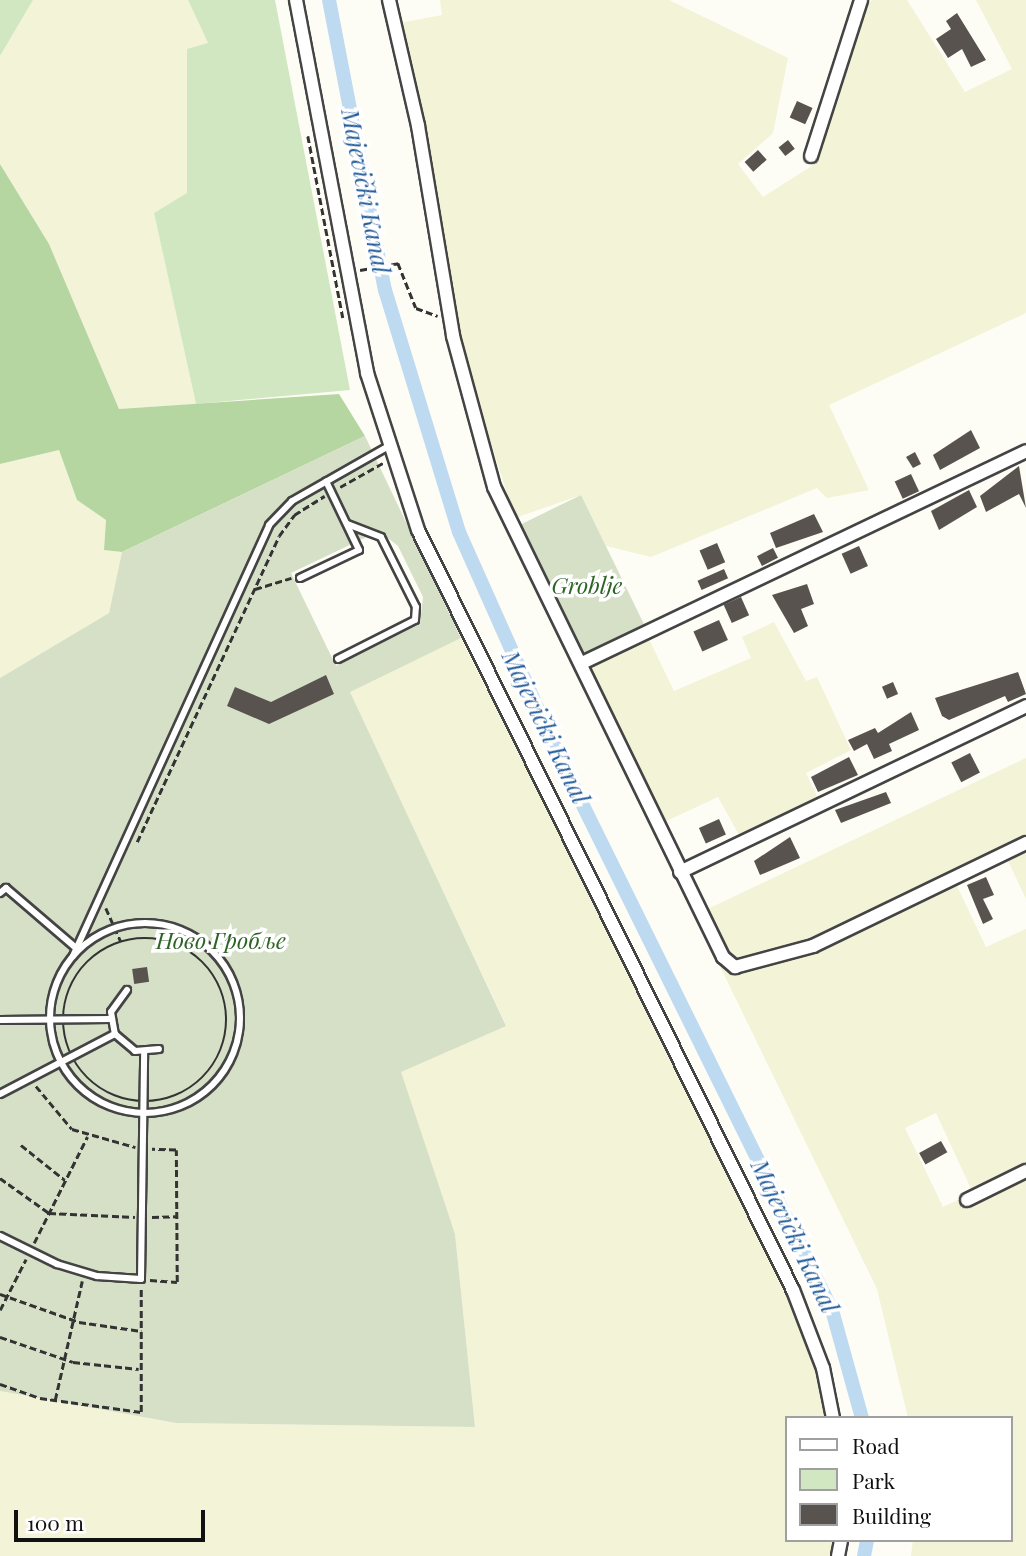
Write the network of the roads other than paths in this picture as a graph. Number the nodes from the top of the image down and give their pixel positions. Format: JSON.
{"nodes":[{"id":1,"x":296,"y":0,"type":"edge"},
{"id":2,"x":389,"y":0,"type":"edge"},
{"id":3,"x":861,"y":0,"type":"edge"},
{"id":4,"x":811,"y":156,"type":"dead end"},
{"id":5,"x":1026,"y":451,"type":"edge"},
{"id":6,"x":389,"y":453,"type":"junction"},
{"id":7,"x":326,"y":481,"type":"junction"},
{"id":8,"x":346,"y":524,"type":"junction"},
{"id":9,"x":300,"y":579,"type":"road end"},
{"id":10,"x":338,"y":659,"type":"dead end"},
{"id":11,"x":582,"y":663,"type":"junction"},
{"id":12,"x":1026,"y":706,"type":"edge"},
{"id":13,"x":1026,"y":843,"type":"edge"},
{"id":14,"x":680,"y":872,"type":"junction"},
{"id":15,"x":0,"y":893,"type":"edge"},
{"id":16,"x":76,"y":948,"type":"junction"},
{"id":17,"x":73,"y":956,"type":"junction"},
{"id":18,"x":127,"y":990,"type":"dead end"},
{"id":19,"x":50,"y":1018,"type":"junction"},
{"id":20,"x":111,"y":1019,"type":"junction"},
{"id":21,"x":0,"y":1020,"type":"edge"},
{"id":22,"x":115,"y":1034,"type":"junction"},
{"id":23,"x":159,"y":1049,"type":"dead end"},
{"id":24,"x":144,"y":1052,"type":"junction"},
{"id":25,"x":60,"y":1061,"type":"junction"},
{"id":26,"x":0,"y":1094,"type":"edge"},
{"id":27,"x":144,"y":1113,"type":"junction"},
{"id":28,"x":1026,"y":1171,"type":"edge"},
{"id":29,"x":967,"y":1200,"type":"dead end"},
{"id":30,"x":0,"y":1236,"type":"edge"},
{"id":31,"x":833,"y":1416,"type":"edge"}],
"edges":[{"from":1,"to":6,"type":"street"},
{"from":2,"to":11,"type":"street"},
{"from":3,"to":4,"type":"street"},
{"from":5,"to":11,"type":"street"},
{"from":6,"to":7,"type":"lane"},
{"from":6,"to":31,"type":"street"},
{"from":7,"to":8,"type":"lane"},
{"from":7,"to":16,"type":"lane"},
{"from":8,"to":9,"type":"lane"},
{"from":8,"to":10,"type":"lane"},
{"from":11,"to":14,"type":"street"},
{"from":12,"to":14,"type":"street"},
{"from":13,"to":14,"type":"street"},
{"from":15,"to":16,"type":"lane"},
{"from":16,"to":17,"type":"lane"},
{"from":17,"to":19,"type":"lane"},
{"from":17,"to":27,"type":"lane"},
{"from":18,"to":20,"type":"lane"},
{"from":19,"to":20,"type":"lane"},
{"from":19,"to":21,"type":"lane"},
{"from":19,"to":25,"type":"lane"},
{"from":20,"to":22,"type":"lane"},
{"from":22,"to":24,"type":"lane"},
{"from":22,"to":25,"type":"lane"},
{"from":23,"to":24,"type":"lane"},
{"from":24,"to":27,"type":"lane"},
{"from":25,"to":26,"type":"lane"},
{"from":25,"to":27,"type":"lane"},
{"from":27,"to":30,"type":"lane"},
{"from":28,"to":29,"type":"street"}]}
